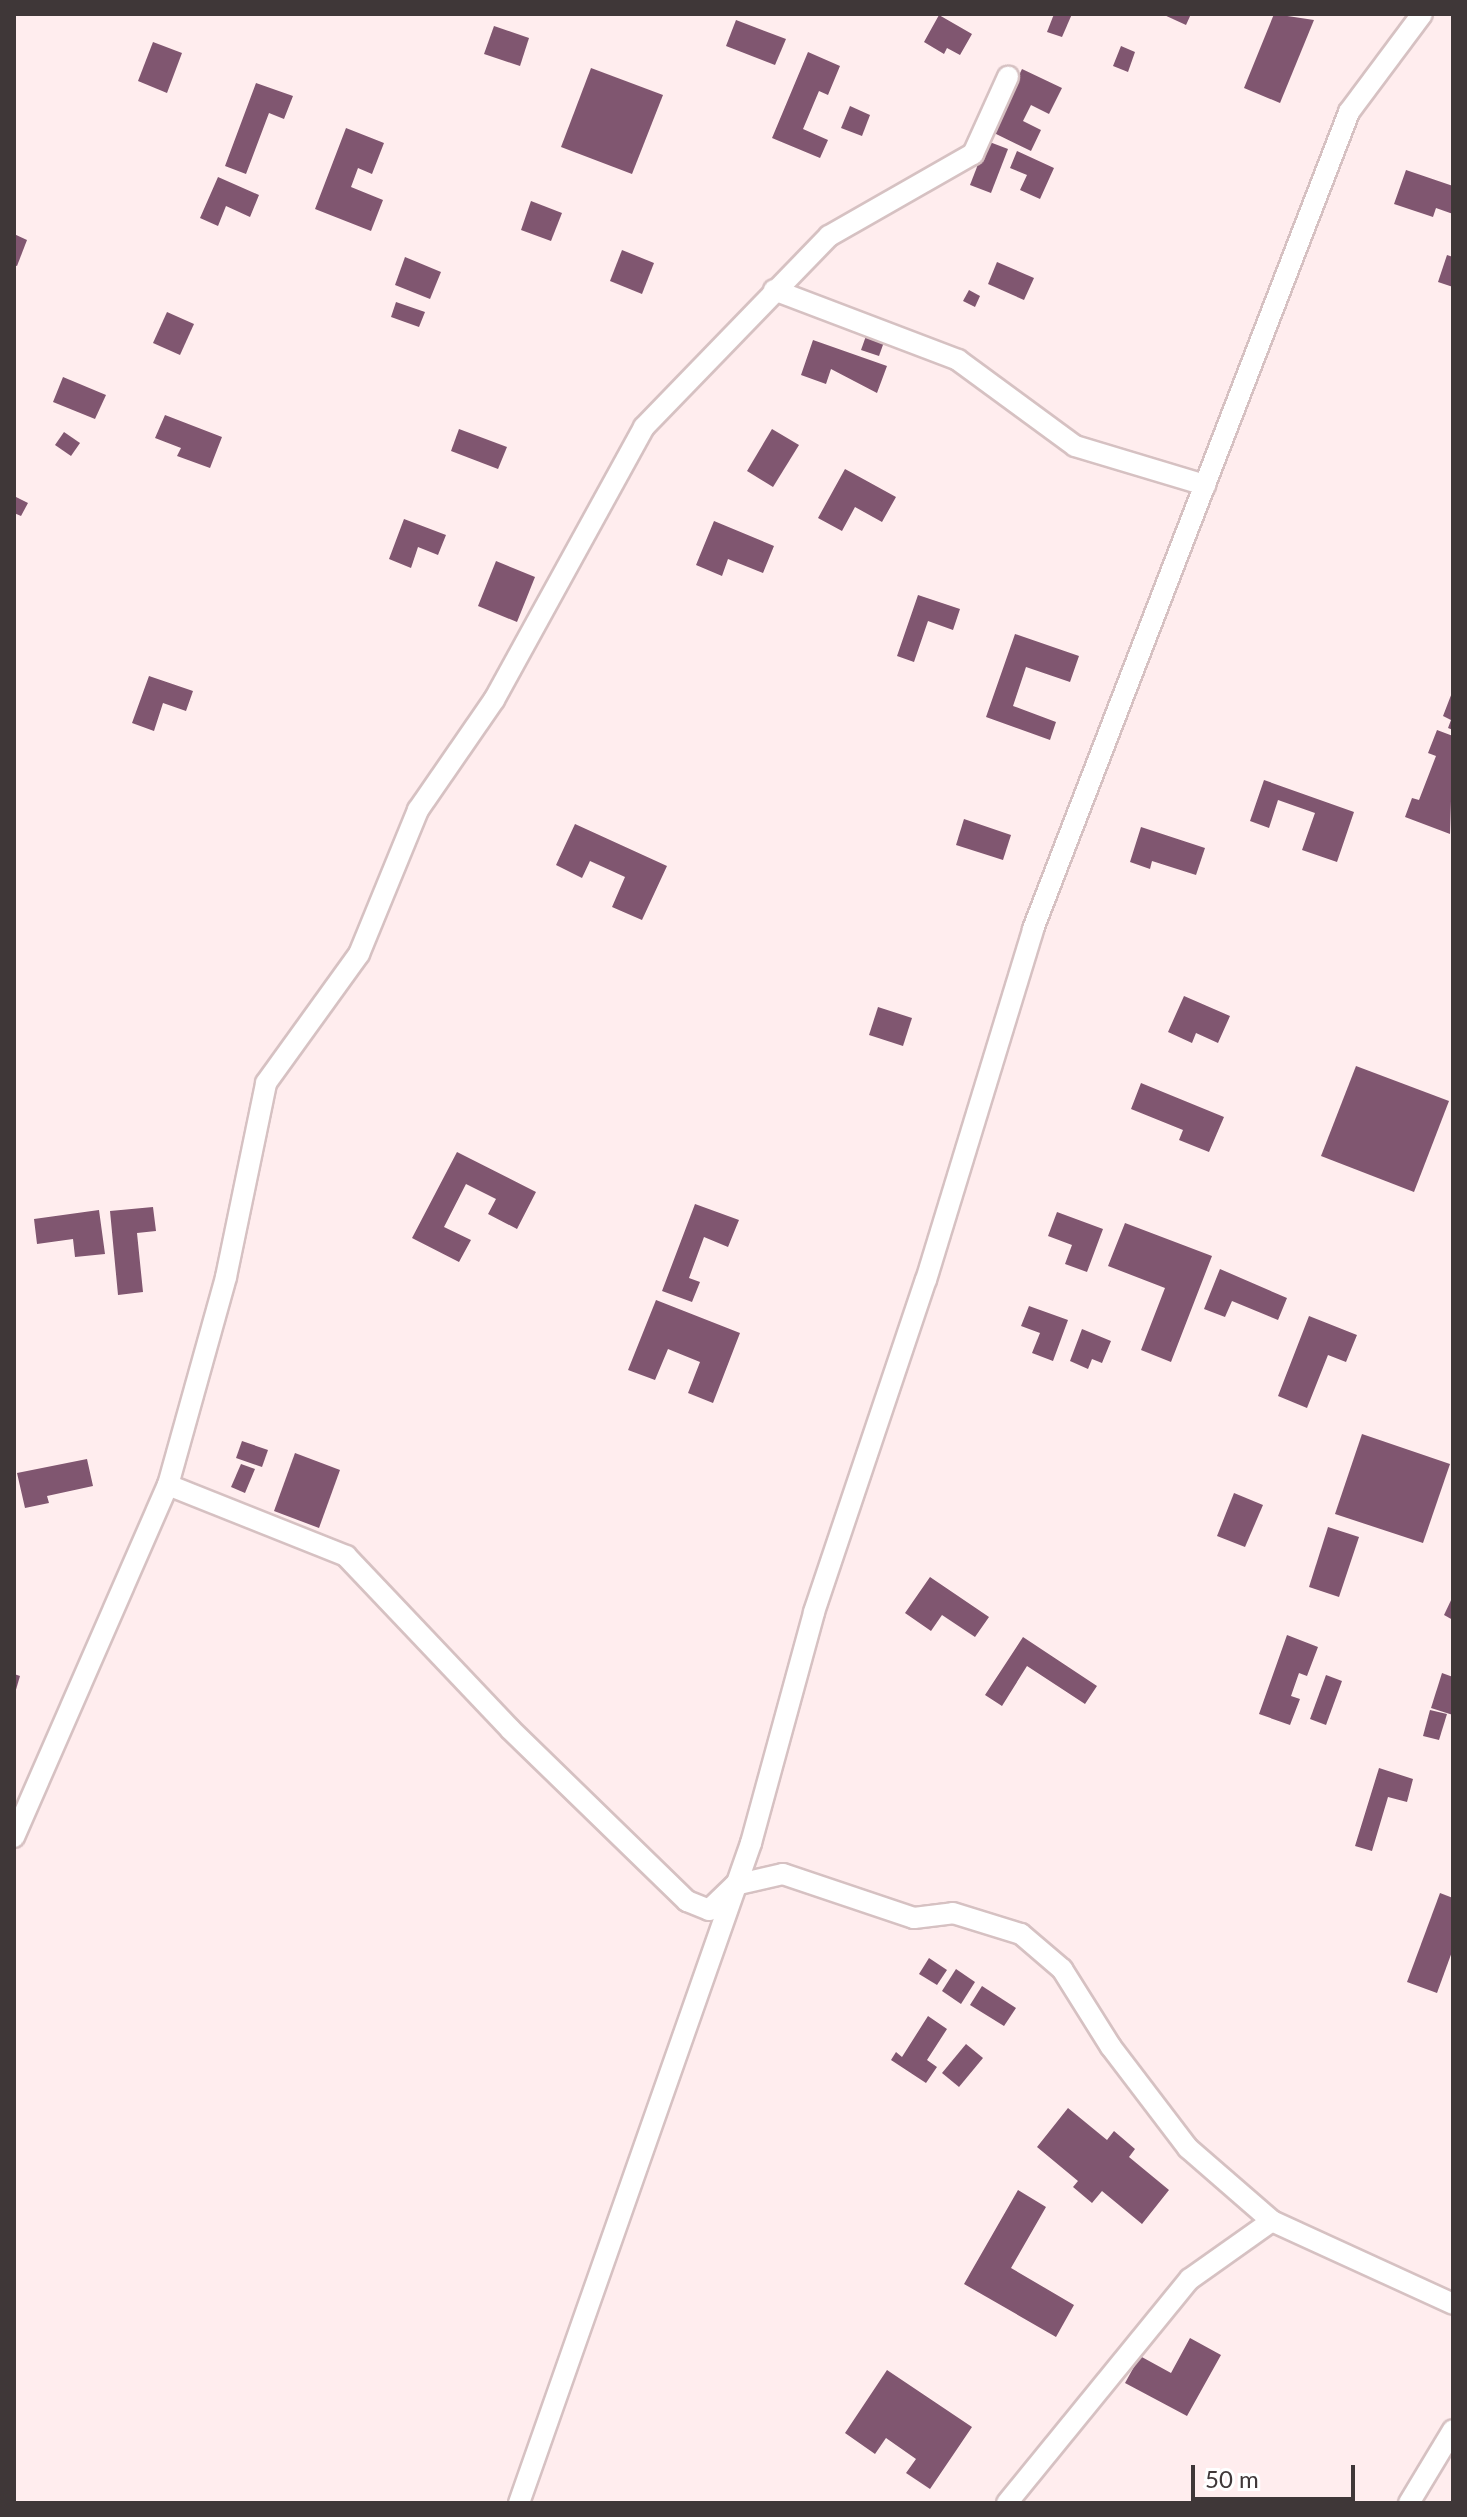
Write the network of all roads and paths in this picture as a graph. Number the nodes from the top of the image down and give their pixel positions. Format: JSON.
{"nodes":[{"id":1,"x":1422,"y":14,"type":"edge"},
{"id":2,"x":1008,"y":77,"type":"dead end"},
{"id":3,"x":774,"y":290,"type":"junction"},
{"id":4,"x":1205,"y":485,"type":"junction"},
{"id":5,"x":168,"y":1485,"type":"junction"},
{"id":6,"x":14,"y":1837,"type":"edge"},
{"id":7,"x":735,"y":1885,"type":"junction"},
{"id":8,"x":1272,"y":2221,"type":"junction"},
{"id":9,"x":1453,"y":2304,"type":"edge"},
{"id":10,"x":1453,"y":2430,"type":"edge"},
{"id":11,"x":519,"y":2503,"type":"edge"},
{"id":12,"x":1007,"y":2503,"type":"edge"},
{"id":13,"x":1409,"y":2503,"type":"edge"}],
"edges":[{"from":1,"to":4,"type":"street"},
{"from":2,"to":3,"type":"street"},
{"from":3,"to":4,"type":"street"},
{"from":3,"to":5,"type":"street"},
{"from":4,"to":7,"type":"street"},
{"from":5,"to":6,"type":"street"},
{"from":5,"to":7,"type":"street"},
{"from":7,"to":8,"type":"street"},
{"from":7,"to":11,"type":"street"},
{"from":8,"to":9,"type":"street"},
{"from":8,"to":12,"type":"street"},
{"from":10,"to":13,"type":"street"}]}
